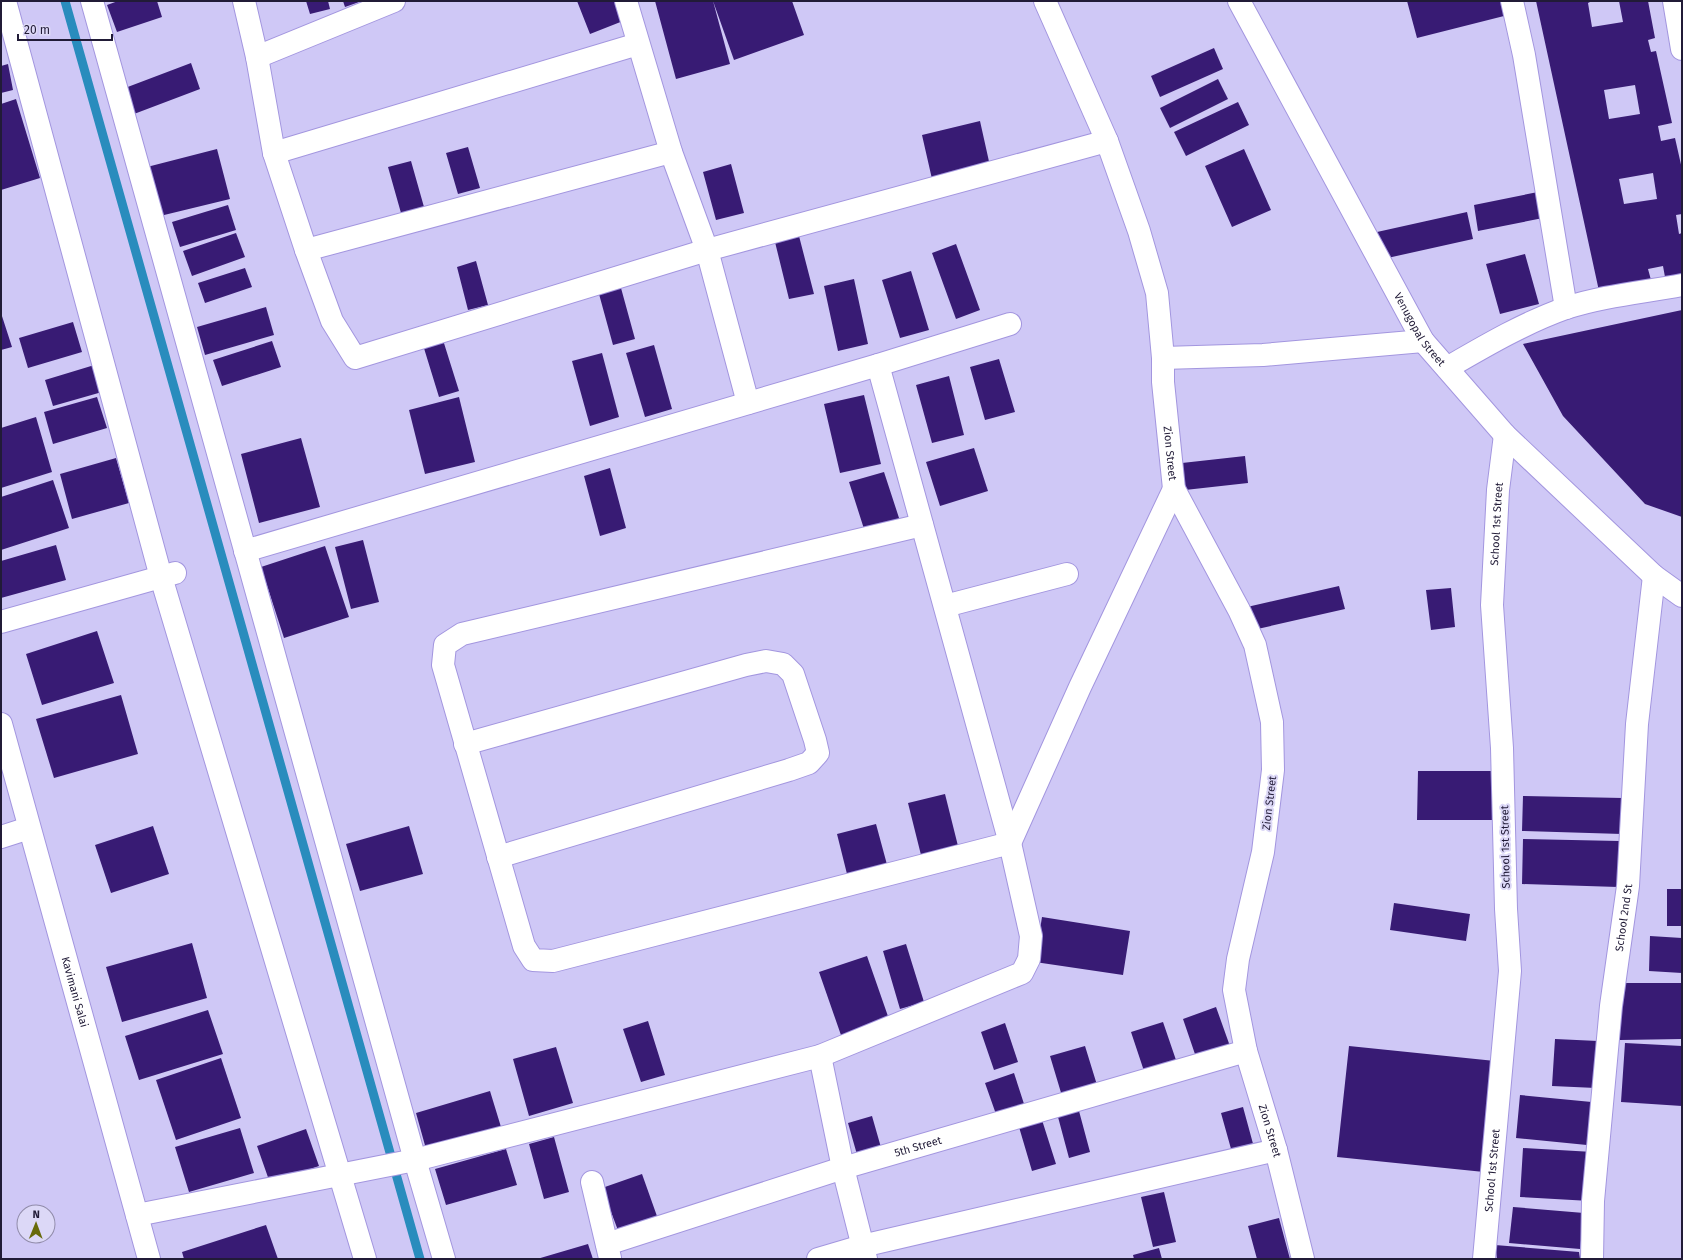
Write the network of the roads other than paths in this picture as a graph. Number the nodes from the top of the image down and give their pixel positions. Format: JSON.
{"nodes":[{"id":1,"x":4,"y":1,"type":"edge"},
{"id":2,"x":92,"y":1,"type":"edge"},
{"id":3,"x":244,"y":1,"type":"edge"},
{"id":4,"x":394,"y":1,"type":"edge"},
{"id":5,"x":626,"y":1,"type":"edge"},
{"id":6,"x":1045,"y":1,"type":"edge"},
{"id":7,"x":1239,"y":1,"type":"edge"},
{"id":8,"x":1512,"y":1,"type":"edge"},
{"id":9,"x":1674,"y":1,"type":"edge"},
{"id":10,"x":638,"y":44,"type":"junction"},
{"id":11,"x":1682,"y":49,"type":"edge"},
{"id":12,"x":257,"y":56,"type":"junction"},
{"id":13,"x":1107,"y":141,"type":"junction"},
{"id":14,"x":671,"y":152,"type":"junction"},
{"id":15,"x":274,"y":153,"type":"junction"},
{"id":16,"x":306,"y":250,"type":"junction"},
{"id":17,"x":707,"y":250,"type":"junction"},
{"id":18,"x":1682,"y":285,"type":"edge"},
{"id":19,"x":1566,"y":308,"type":"junction"},
{"id":20,"x":1010,"y":324,"type":"dead end"},
{"id":21,"x":1423,"y":341,"type":"junction"},
{"id":22,"x":1163,"y":358,"type":"junction"},
{"id":23,"x":878,"y":365,"type":"junction"},
{"id":24,"x":1447,"y":368,"type":"junction"},
{"id":25,"x":748,"y":403,"type":"junction"},
{"id":26,"x":1505,"y":435,"type":"junction"},
{"id":27,"x":1174,"y":489,"type":"junction"},
{"id":28,"x":922,"y":525,"type":"junction"},
{"id":29,"x":245,"y":551,"type":"junction"},
{"id":30,"x":1066,"y":574,"type":"dead end"},
{"id":31,"x":168,"y":575,"type":"junction"},
{"id":32,"x":1654,"y":576,"type":"junction"},
{"id":33,"x":1682,"y":596,"type":"edge"},
{"id":34,"x":945,"y":606,"type":"junction"},
{"id":35,"x":1,"y":622,"type":"edge"},
{"id":36,"x":1,"y":724,"type":"edge"},
{"id":37,"x":465,"y":744,"type":"junction"},
{"id":38,"x":29,"y":828,"type":"junction"},
{"id":39,"x":1,"y":837,"type":"edge"},
{"id":40,"x":1010,"y":843,"type":"junction"},
{"id":41,"x":498,"y":857,"type":"junction"},
{"id":42,"x":1246,"y":1052,"type":"junction"},
{"id":43,"x":820,"y":1056,"type":"junction"},
{"id":44,"x":1276,"y":1150,"type":"junction"},
{"id":45,"x":415,"y":1160,"type":"junction"},
{"id":46,"x":843,"y":1168,"type":"junction"},
{"id":47,"x":340,"y":1174,"type":"junction"},
{"id":48,"x":592,"y":1182,"type":"dead end"},
{"id":49,"x":136,"y":1214,"type":"junction"},
{"id":50,"x":608,"y":1252,"type":"edge"},
{"id":51,"x":864,"y":1252,"type":"edge"},
{"id":52,"x":149,"y":1259,"type":"edge"},
{"id":53,"x":364,"y":1259,"type":"edge"},
{"id":54,"x":444,"y":1259,"type":"edge"},
{"id":55,"x":818,"y":1259,"type":"edge"},
{"id":56,"x":1303,"y":1259,"type":"edge"},
{"id":57,"x":1484,"y":1259,"type":"edge"},
{"id":58,"x":1592,"y":1259,"type":"edge"}],
"edges":[{"from":1,"to":31,"type":"street"},
{"from":2,"to":29,"type":"street"},
{"from":3,"to":12,"type":"street"},
{"from":4,"to":12,"type":"street"},
{"from":5,"to":10,"type":"street"},
{"from":6,"to":13,"type":"street","name":"Zion Street"},
{"from":7,"to":21,"type":"street","name":"Venugopal Street"},
{"from":8,"to":19,"type":"street"},
{"from":9,"to":11,"type":"street"},
{"from":10,"to":14,"type":"street"},
{"from":10,"to":15,"type":"street"},
{"from":12,"to":15,"type":"street"},
{"from":13,"to":17,"type":"street"},
{"from":13,"to":22,"type":"street","name":"Zion Street"},
{"from":14,"to":16,"type":"street"},
{"from":14,"to":17,"type":"street"},
{"from":15,"to":16,"type":"street"},
{"from":16,"to":17,"type":"street"},
{"from":17,"to":25,"type":"street"},
{"from":18,"to":19,"type":"street"},
{"from":19,"to":24,"type":"street"},
{"from":20,"to":23,"type":"street"},
{"from":21,"to":22,"type":"street"},
{"from":21,"to":24,"type":"street","name":"Venugopal Street"},
{"from":22,"to":27,"type":"street","name":"Zion Street"},
{"from":23,"to":25,"type":"street"},
{"from":23,"to":28,"type":"street"},
{"from":24,"to":26,"type":"street","name":"Venugopal Street"},
{"from":25,"to":29,"type":"street"},
{"from":26,"to":32,"type":"street","name":"Venugopal Street"},
{"from":26,"to":57,"type":"street","name":"School 1st Street"},
{"from":27,"to":40,"type":"street"},
{"from":27,"to":42,"type":"street","name":"Zion Street"},
{"from":28,"to":34,"type":"street"},
{"from":28,"to":37,"type":"street"},
{"from":29,"to":45,"type":"street"},
{"from":30,"to":34,"type":"street"},
{"from":31,"to":35,"type":"street"},
{"from":31,"to":47,"type":"street"},
{"from":32,"to":33,"type":"street","name":"Venugopal Street"},
{"from":32,"to":58,"type":"street","name":"School 2nd St"},
{"from":34,"to":40,"type":"street"},
{"from":36,"to":38,"type":"street","name":"Kavimani Salai"},
{"from":37,"to":41,"type":"street"},
{"from":37,"to":41,"type":"street"},
{"from":38,"to":39,"type":"street"},
{"from":38,"to":49,"type":"street","name":"Kavimani Salai"},
{"from":40,"to":41,"type":"street"},
{"from":40,"to":43,"type":"street"},
{"from":42,"to":44,"type":"street","name":"Zion Street"},
{"from":42,"to":46,"type":"street","name":"5th Street"},
{"from":43,"to":45,"type":"street"},
{"from":43,"to":46,"type":"street"},
{"from":44,"to":51,"type":"street"},
{"from":44,"to":56,"type":"street","name":"Zion Street"},
{"from":45,"to":47,"type":"street"},
{"from":45,"to":54,"type":"street"},
{"from":46,"to":50,"type":"street","name":"5th Street"},
{"from":46,"to":51,"type":"street"},
{"from":47,"to":49,"type":"street"},
{"from":47,"to":53,"type":"street"},
{"from":48,"to":50,"type":"street"},
{"from":49,"to":52,"type":"street","name":"Kavimani Salai"},
{"from":51,"to":55,"type":"street"}]}
